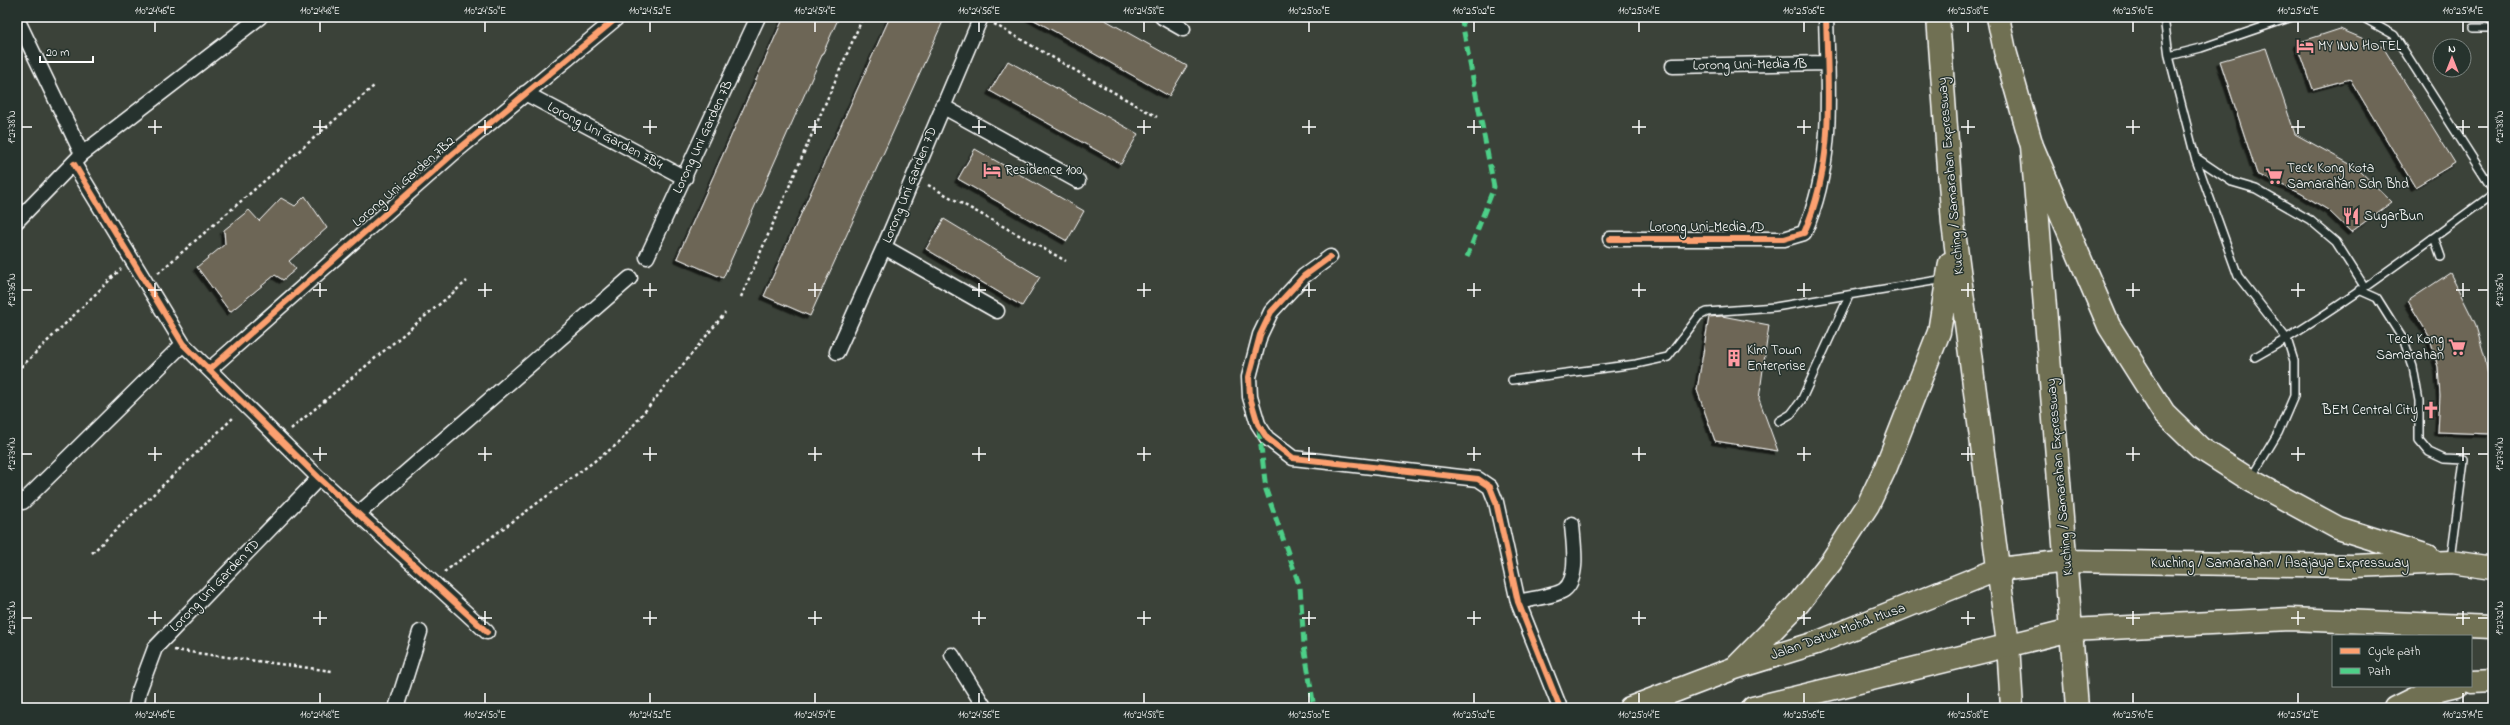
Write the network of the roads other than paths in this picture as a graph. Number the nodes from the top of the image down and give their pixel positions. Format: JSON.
{"nodes":[{"id":1,"x":260,"y":17,"type":"edge"},
{"id":2,"x":618,"y":17,"type":"edge"},
{"id":3,"x":758,"y":17,"type":"edge"},
{"id":4,"x":1162,"y":17,"type":"edge"},
{"id":5,"x":1826,"y":17,"type":"edge"},
{"id":6,"x":1938,"y":17,"type":"edge"},
{"id":7,"x":1998,"y":17,"type":"edge"},
{"id":8,"x":2164,"y":17,"type":"edge"},
{"id":9,"x":2292,"y":17,"type":"edge"},
{"id":10,"x":2362,"y":17,"type":"edge"},
{"id":11,"x":17,"y":19,"type":"edge"},
{"id":12,"x":984,"y":19,"type":"edge"},
{"id":13,"x":2272,"y":20,"type":"edge"},
{"id":14,"x":2474,"y":28,"type":"dead end"},
{"id":15,"x":2493,"y":28,"type":"edge"},
{"id":16,"x":1183,"y":29,"type":"dead end"},
{"id":17,"x":2169,"y":56,"type":"junction"},
{"id":18,"x":1828,"y":64,"type":"junction"},
{"id":19,"x":1673,"y":66,"type":"dead end"},
{"id":20,"x":524,"y":93,"type":"junction"},
{"id":21,"x":942,"y":106,"type":"junction"},
{"id":22,"x":2032,"y":146,"type":"junction"},
{"id":23,"x":2194,"y":157,"type":"junction"},
{"id":24,"x":78,"y":159,"type":"junction"},
{"id":25,"x":685,"y":178,"type":"junction"},
{"id":26,"x":1078,"y":181,"type":"dead end"},
{"id":27,"x":2493,"y":190,"type":"edge"},
{"id":28,"x":2493,"y":194,"type":"edge"},
{"id":29,"x":17,"y":221,"type":"edge"},
{"id":30,"x":1953,"y":224,"type":"junction"},
{"id":31,"x":2434,"y":237,"type":"junction"},
{"id":32,"x":1610,"y":239,"type":"dead end"},
{"id":33,"x":884,"y":247,"type":"junction"},
{"id":34,"x":647,"y":257,"type":"dead end"},
{"id":35,"x":1330,"y":257,"type":"dead end"},
{"id":36,"x":2441,"y":257,"type":"dead end"},
{"id":37,"x":630,"y":278,"type":"dead end"},
{"id":38,"x":1949,"y":279,"type":"junction"},
{"id":39,"x":2361,"y":288,"type":"junction"},
{"id":40,"x":1849,"y":296,"type":"junction"},
{"id":41,"x":997,"y":310,"type":"dead end"},
{"id":42,"x":2287,"y":339,"type":"junction"},
{"id":43,"x":183,"y":344,"type":"junction"},
{"id":44,"x":837,"y":352,"type":"dead end"},
{"id":45,"x":2255,"y":357,"type":"dead end"},
{"id":46,"x":210,"y":369,"type":"junction"},
{"id":47,"x":1512,"y":380,"type":"dead end"},
{"id":48,"x":1780,"y":421,"type":"dead end"},
{"id":49,"x":319,"y":478,"type":"junction"},
{"id":50,"x":2250,"y":480,"type":"junction"},
{"id":51,"x":23,"y":502,"type":"dead end"},
{"id":52,"x":359,"y":513,"type":"junction"},
{"id":53,"x":1572,"y":524,"type":"dead end"},
{"id":54,"x":2067,"y":561,"type":"junction"},
{"id":55,"x":2451,"y":562,"type":"junction"},
{"id":56,"x":2493,"y":568,"type":"edge"},
{"id":57,"x":1999,"y":569,"type":"junction"},
{"id":58,"x":1518,"y":602,"type":"junction"},
{"id":59,"x":2493,"y":627,"type":"edge"},
{"id":60,"x":2071,"y":630,"type":"junction"},
{"id":61,"x":420,"y":632,"type":"dead end"},
{"id":62,"x":487,"y":632,"type":"dead end"},
{"id":63,"x":2008,"y":644,"type":"junction"},
{"id":64,"x":952,"y":655,"type":"dead end"},
{"id":65,"x":1735,"y":668,"type":"junction"},
{"id":66,"x":2493,"y":681,"type":"edge"},
{"id":67,"x":2472,"y":682,"type":"edge"},
{"id":68,"x":2452,"y":687,"type":"edge"},
{"id":69,"x":136,"y":708,"type":"edge"},
{"id":70,"x":396,"y":708,"type":"edge"},
{"id":71,"x":985,"y":708,"type":"edge"},
{"id":72,"x":1560,"y":708,"type":"edge"},
{"id":73,"x":1630,"y":708,"type":"edge"},
{"id":74,"x":1753,"y":708,"type":"edge"},
{"id":75,"x":2012,"y":708,"type":"edge"},
{"id":76,"x":2077,"y":708,"type":"edge"},
{"id":77,"x":2395,"y":708,"type":"edge"}],
"edges":[{"from":1,"to":24,"type":"street"},
{"from":2,"to":20,"type":"street","name":"Lorong Uni Garden 7B2"},
{"from":3,"to":25,"type":"street","name":"Lorong Uni Garden 7B"},
{"from":4,"to":16,"type":"street"},
{"from":5,"to":18,"type":"street"},
{"from":6,"to":30,"type":"main road","name":"Kuching / Samarahan Expressway"},
{"from":7,"to":22,"type":"main road","name":"Kuching / Samarahan Expressway"},
{"from":8,"to":17,"type":"lane"},
{"from":9,"to":13,"type":"lane"},
{"from":10,"to":27,"type":"lane"},
{"from":11,"to":24,"type":"street"},
{"from":12,"to":21,"type":"street","name":"Lorong Uni Garden 7D"},
{"from":13,"to":17,"type":"lane"},
{"from":14,"to":15,"type":"lane"},
{"from":17,"to":23,"type":"lane"},
{"from":18,"to":19,"type":"street","name":"Lorong Uni-Media 1B"},
{"from":18,"to":32,"type":"street","name":"Lorong Uni-Media 1D"},
{"from":20,"to":25,"type":"street","name":"Lorong Uni Garden 7B4"},
{"from":20,"to":46,"type":"street","name":"Lorong Uni Garden 7B2"},
{"from":21,"to":26,"type":"street"},
{"from":21,"to":33,"type":"street","name":"Lorong Uni Garden 7D"},
{"from":22,"to":50,"type":"main road"},
{"from":22,"to":54,"type":"main road","name":"Kuching / Samarahan Expressway"},
{"from":23,"to":39,"type":"lane"},
{"from":23,"to":42,"type":"lane"},
{"from":24,"to":29,"type":"street"},
{"from":24,"to":43,"type":"street"},
{"from":25,"to":34,"type":"street","name":"Lorong Uni Garden 7B"},
{"from":28,"to":31,"type":"lane"},
{"from":30,"to":38,"type":"main road"},
{"from":30,"to":57,"type":"main road","name":"Kuching / Samarahan Expressway"},
{"from":31,"to":36,"type":"lane"},
{"from":31,"to":39,"type":"lane"},
{"from":33,"to":41,"type":"street"},
{"from":33,"to":44,"type":"street","name":"Lorong Uni Garden 7D"},
{"from":35,"to":58,"type":"street"},
{"from":37,"to":52,"type":"street"},
{"from":38,"to":40,"type":"lane"},
{"from":38,"to":65,"type":"main road"},
{"from":39,"to":42,"type":"lane"},
{"from":39,"to":55,"type":"lane"},
{"from":40,"to":47,"type":"lane"},
{"from":40,"to":48,"type":"lane"},
{"from":42,"to":45,"type":"lane"},
{"from":42,"to":50,"type":"lane"},
{"from":43,"to":46,"type":"street"},
{"from":43,"to":51,"type":"street"},
{"from":46,"to":49,"type":"street"},
{"from":49,"to":52,"type":"street"},
{"from":49,"to":69,"type":"street","name":"Lorong Uni Garden 9D"},
{"from":50,"to":55,"type":"main road"},
{"from":52,"to":62,"type":"street"},
{"from":53,"to":58,"type":"street"},
{"from":54,"to":55,"type":"main road","name":"Kuching / Samarahan / Asajaya Expressway"},
{"from":54,"to":57,"type":"main road","name":"Kuching / Samarahan / Asajaya Expressway"},
{"from":54,"to":60,"type":"main road","name":"Kuching / Samarahan Expressway"},
{"from":55,"to":56,"type":"main road","name":"Kuching / Samarahan / Asajaya Expressway"},
{"from":57,"to":63,"type":"main road","name":"Kuching / Samarahan Expressway"},
{"from":57,"to":65,"type":"main road","name":"Jalan Datuk Mohd. Musa"},
{"from":58,"to":72,"type":"street"},
{"from":59,"to":60,"type":"main road"},
{"from":60,"to":63,"type":"main road"},
{"from":60,"to":76,"type":"main road","name":"Kuching / Samarahan Expressway"},
{"from":61,"to":70,"type":"street"},
{"from":63,"to":74,"type":"main road"},
{"from":63,"to":75,"type":"main road","name":"Kuching / Samarahan Expressway"},
{"from":64,"to":71,"type":"street"},
{"from":65,"to":73,"type":"main road","name":"Jalan Datuk Mohd. Musa"},
{"from":66,"to":67,"type":"main road"},
{"from":68,"to":77,"type":"main road"}]}
